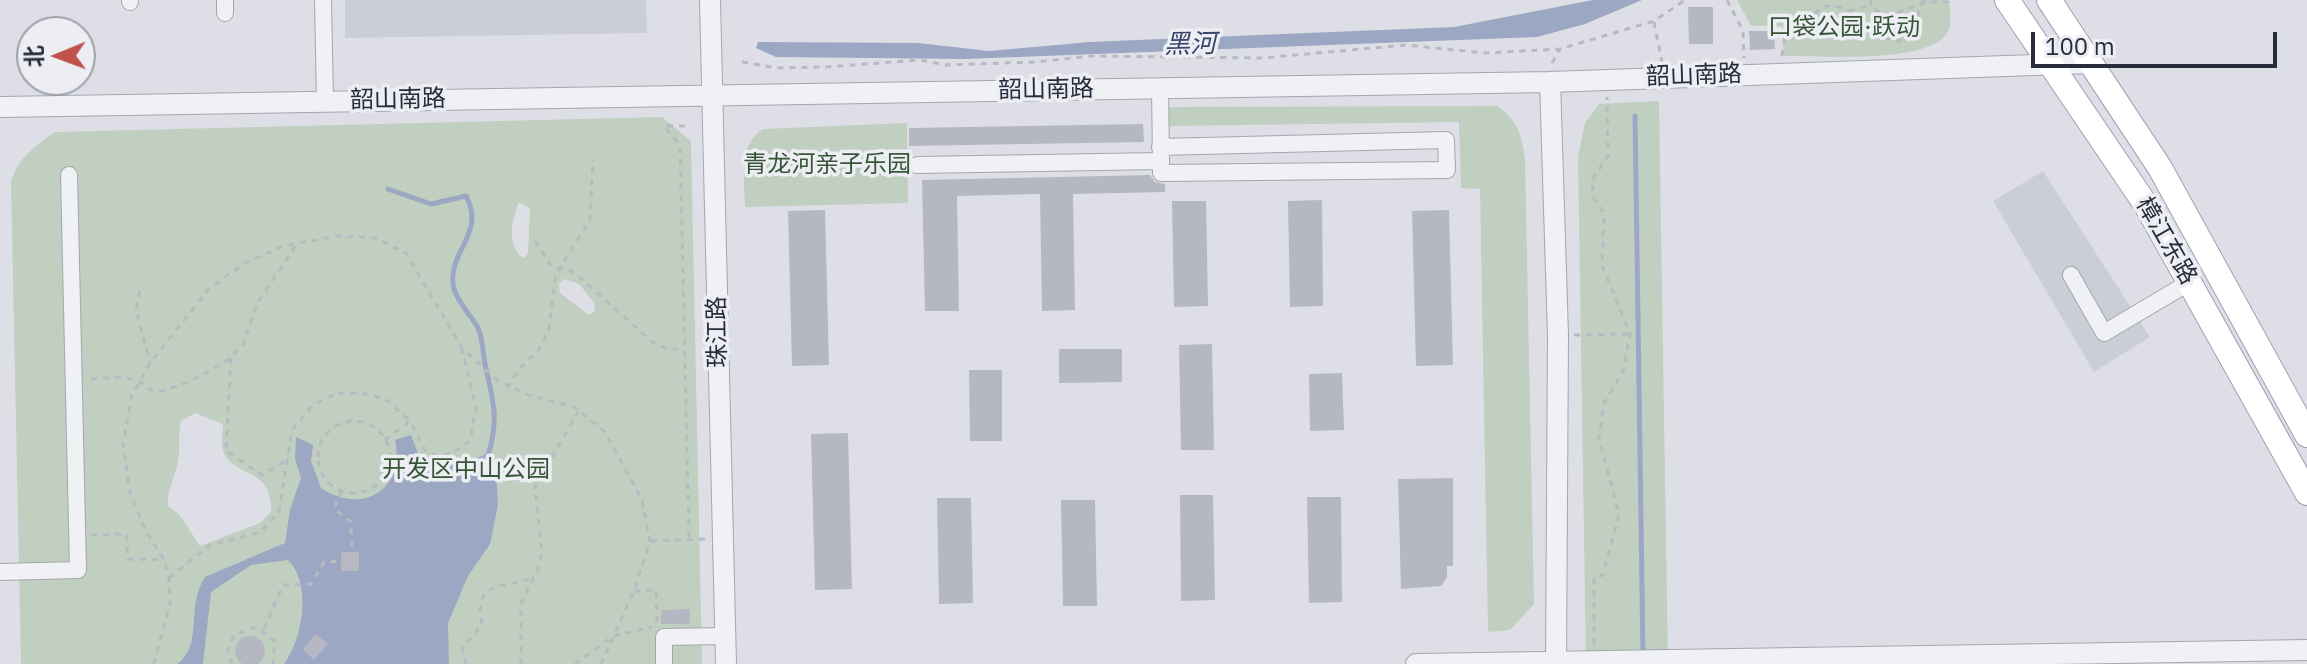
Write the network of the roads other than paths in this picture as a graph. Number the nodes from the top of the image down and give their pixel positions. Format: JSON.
{"nodes":[{"id":1,"x":323,"y":0,"type":"edge"},
{"id":2,"x":710,"y":0,"type":"edge"},
{"id":3,"x":2007,"y":0,"type":"edge"},
{"id":4,"x":2049,"y":0,"type":"edge"},
{"id":5,"x":2092,"y":63,"type":"junction"},
{"id":6,"x":2055,"y":66,"type":"junction"},
{"id":7,"x":1550,"y":82,"type":"junction"},
{"id":8,"x":1160,"y":88,"type":"junction"},
{"id":9,"x":712,"y":95,"type":"junction"},
{"id":10,"x":325,"y":102,"type":"junction"},
{"id":11,"x":0,"y":107,"type":"edge"},
{"id":12,"x":1161,"y":154,"type":"junction"},
{"id":13,"x":917,"y":165,"type":"dead end"},
{"id":14,"x":69,"y":175,"type":"dead end"},
{"id":15,"x":2071,"y":275,"type":"dead end"},
{"id":16,"x":2190,"y":282,"type":"junction"},
{"id":17,"x":2307,"y":435,"type":"edge"},
{"id":18,"x":2307,"y":493,"type":"edge"},
{"id":19,"x":0,"y":572,"type":"edge"},
{"id":20,"x":725,"y":636,"type":"junction"},
{"id":21,"x":2307,"y":650,"type":"edge"},
{"id":22,"x":1556,"y":663,"type":"edge"},
{"id":23,"x":664,"y":664,"type":"edge"},
{"id":24,"x":726,"y":664,"type":"edge"},
{"id":25,"x":1416,"y":664,"type":"edge"}],
"edges":[{"from":1,"to":10,"type":"street"},
{"from":2,"to":9,"type":"street","name":"珠江路"},
{"from":3,"to":6,"type":"main road","name":"樟江东路"},
{"from":4,"to":5,"type":"main road","name":"樟江东路"},
{"from":5,"to":6,"type":"street","name":"韶山南路"},
{"from":5,"to":17,"type":"main road","name":"樟江东路"},
{"from":6,"to":7,"type":"street","name":"韶山南路"},
{"from":6,"to":16,"type":"main road","name":"樟江东路"},
{"from":7,"to":8,"type":"street","name":"韶山南路"},
{"from":7,"to":22,"type":"street"},
{"from":8,"to":9,"type":"street","name":"韶山南路"},
{"from":8,"to":12,"type":"street"},
{"from":9,"to":10,"type":"street","name":"韶山南路"},
{"from":9,"to":20,"type":"street","name":"珠江路"},
{"from":10,"to":11,"type":"street","name":"韶山南路"},
{"from":12,"to":12,"type":"street"},
{"from":12,"to":13,"type":"street"},
{"from":14,"to":19,"type":"street"},
{"from":15,"to":16,"type":"street"},
{"from":16,"to":18,"type":"main road","name":"樟江东路"},
{"from":20,"to":23,"type":"street"},
{"from":20,"to":24,"type":"street","name":"珠江路"},
{"from":21,"to":22,"type":"street"},
{"from":22,"to":25,"type":"street"}]}
